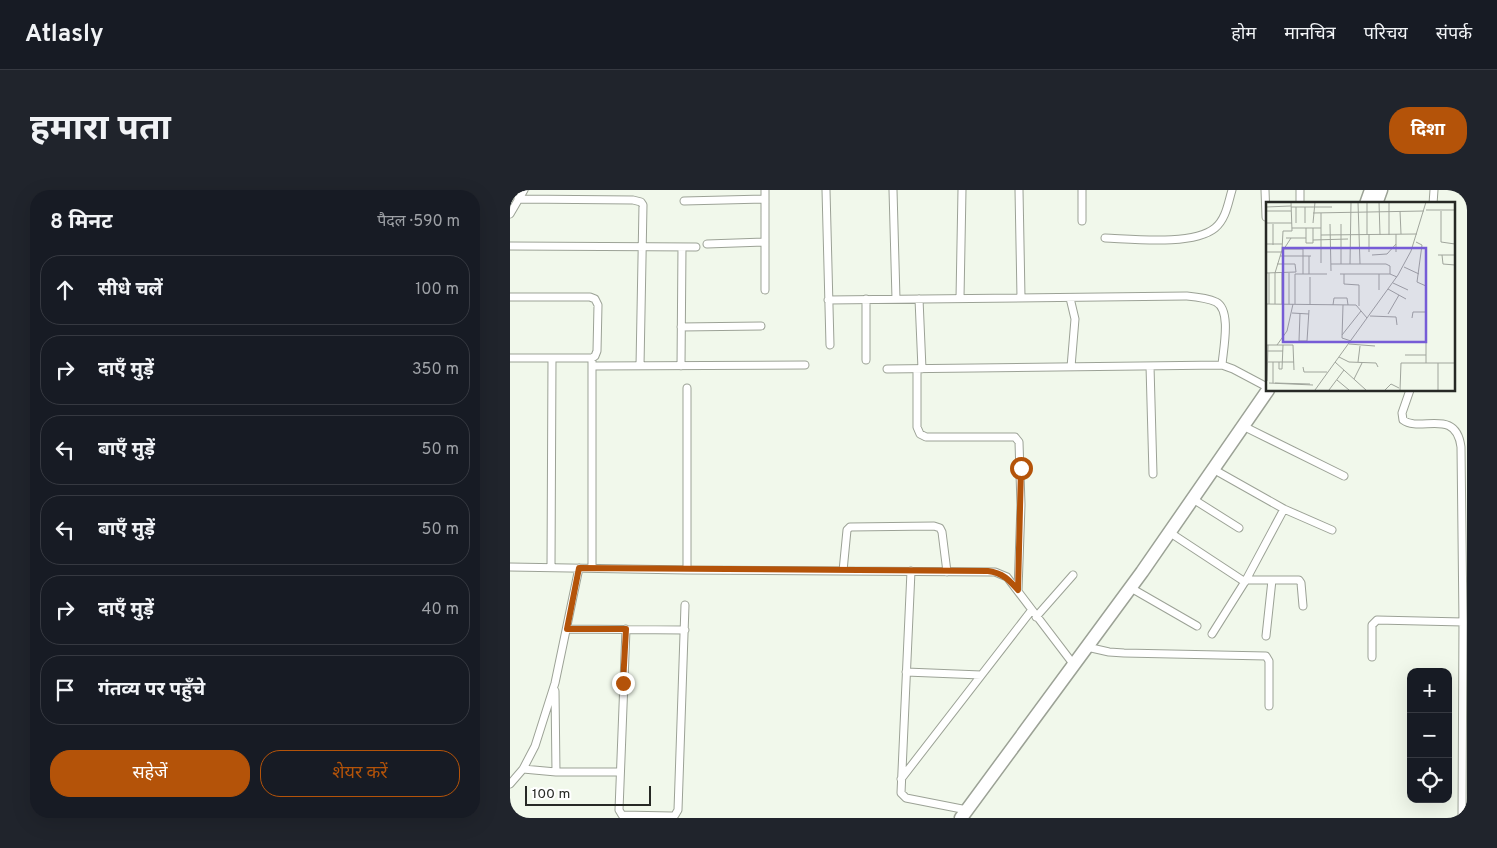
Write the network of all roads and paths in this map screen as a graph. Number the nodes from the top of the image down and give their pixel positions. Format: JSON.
{"nodes":[{"id":1,"x":524,"y":190,"type":"edge"},
{"id":2,"x":611,"y":190,"type":"edge"},
{"id":3,"x":764,"y":190,"type":"edge"},
{"id":4,"x":826,"y":190,"type":"edge"},
{"id":5,"x":893,"y":190,"type":"edge"},
{"id":6,"x":962,"y":190,"type":"edge"},
{"id":7,"x":1019,"y":190,"type":"edge"},
{"id":8,"x":1082,"y":190,"type":"edge"},
{"id":9,"x":1232,"y":190,"type":"edge"},
{"id":10,"x":1265,"y":190,"type":"edge"},
{"id":11,"x":1300,"y":190,"type":"edge"},
{"id":12,"x":1371,"y":190,"type":"edge"},
{"id":13,"x":1381,"y":190,"type":"edge"},
{"id":14,"x":765,"y":199,"type":"junction"},
{"id":15,"x":518,"y":200,"type":"junction"},
{"id":16,"x":611,"y":200,"type":"junction"},
{"id":17,"x":684,"y":201,"type":"dead end"},
{"id":18,"x":1300,"y":202,"type":"dead end"},
{"id":19,"x":1367,"y":202,"type":"edge"},
{"id":20,"x":1377,"y":202,"type":"edge"},
{"id":21,"x":510,"y":214,"type":"edge"},
{"id":22,"x":1266,"y":217,"type":"edge"},
{"id":23,"x":1082,"y":221,"type":"dead end"},
{"id":24,"x":1105,"y":238,"type":"dead end"},
{"id":25,"x":765,"y":242,"type":"junction"},
{"id":26,"x":707,"y":244,"type":"dead end"},
{"id":27,"x":510,"y":246,"type":"edge"},
{"id":28,"x":643,"y":247,"type":"junction"},
{"id":29,"x":682,"y":247,"type":"junction"},
{"id":30,"x":696,"y":247,"type":"dead end"},
{"id":31,"x":765,"y":290,"type":"dead end"},
{"id":32,"x":510,"y":297,"type":"edge"},
{"id":33,"x":1021,"y":297,"type":"junction"},
{"id":34,"x":960,"y":298,"type":"junction"},
{"id":35,"x":1070,"y":298,"type":"junction"},
{"id":36,"x":866,"y":299,"type":"junction"},
{"id":37,"x":896,"y":299,"type":"junction"},
{"id":38,"x":919,"y":299,"type":"junction"},
{"id":39,"x":828,"y":300,"type":"junction"},
{"id":40,"x":761,"y":326,"type":"dead end"},
{"id":41,"x":681,"y":327,"type":"junction"},
{"id":42,"x":830,"y":345,"type":"dead end"},
{"id":43,"x":510,"y":358,"type":"edge"},
{"id":44,"x":552,"y":358,"type":"junction"},
{"id":45,"x":866,"y":360,"type":"dead end"},
{"id":46,"x":592,"y":362,"type":"junction"},
{"id":47,"x":1222,"y":365,"type":"junction"},
{"id":48,"x":640,"y":366,"type":"junction"},
{"id":49,"x":681,"y":366,"type":"junction"},
{"id":50,"x":805,"y":366,"type":"dead end"},
{"id":51,"x":1150,"y":366,"type":"junction"},
{"id":52,"x":1071,"y":368,"type":"junction"},
{"id":53,"x":887,"y":369,"type":"dead end"},
{"id":54,"x":920,"y":369,"type":"junction"},
{"id":55,"x":687,"y":388,"type":"dead end"},
{"id":56,"x":1266,"y":388,"type":"edge"},
{"id":57,"x":1266,"y":391,"type":"edge"},
{"id":58,"x":1410,"y":391,"type":"edge"},
{"id":59,"x":1243,"y":426,"type":"junction"},
{"id":60,"x":1214,"y":469,"type":"junction"},
{"id":61,"x":1152,"y":474,"type":"dead end"},
{"id":62,"x":1344,"y":476,"type":"dead end"},
{"id":63,"x":1193,"y":499,"type":"junction"},
{"id":64,"x":1284,"y":509,"type":"junction"},
{"id":65,"x":1239,"y":528,"type":"dead end"},
{"id":66,"x":1332,"y":530,"type":"dead end"},
{"id":67,"x":1170,"y":532,"type":"junction"},
{"id":68,"x":510,"y":566,"type":"edge"},
{"id":69,"x":551,"y":567,"type":"junction"},
{"id":70,"x":592,"y":567,"type":"junction"},
{"id":71,"x":579,"y":568,"type":"junction"},
{"id":72,"x":688,"y":570,"type":"junction"},
{"id":73,"x":843,"y":571,"type":"junction"},
{"id":74,"x":910,"y":572,"type":"junction"},
{"id":75,"x":947,"y":572,"type":"junction"},
{"id":76,"x":1073,"y":575,"type":"dead end"},
{"id":77,"x":1272,"y":580,"type":"junction"},
{"id":78,"x":1246,"y":581,"type":"junction"},
{"id":79,"x":1131,"y":588,"type":"junction"},
{"id":80,"x":1018,"y":590,"type":"junction"},
{"id":81,"x":685,"y":605,"type":"dead end"},
{"id":82,"x":1303,"y":606,"type":"dead end"},
{"id":83,"x":1033,"y":614,"type":"junction"},
{"id":84,"x":1463,"y":622,"type":"junction"},
{"id":85,"x":1197,"y":626,"type":"dead end"},
{"id":86,"x":567,"y":629,"type":"junction"},
{"id":87,"x":626,"y":629,"type":"junction"},
{"id":88,"x":685,"y":630,"type":"junction"},
{"id":89,"x":1212,"y":634,"type":"dead end"},
{"id":90,"x":1266,"y":636,"type":"dead end"},
{"id":91,"x":1087,"y":647,"type":"junction"},
{"id":92,"x":1372,"y":656,"type":"dead end"},
{"id":93,"x":1074,"y":665,"type":"junction"},
{"id":94,"x":906,"y":672,"type":"junction"},
{"id":95,"x":981,"y":675,"type":"junction"},
{"id":96,"x":555,"y":683,"type":"junction"},
{"id":97,"x":1269,"y":706,"type":"dead end"},
{"id":98,"x":523,"y":768,"type":"junction"},
{"id":99,"x":556,"y":772,"type":"junction"},
{"id":100,"x":619,"y":772,"type":"junction"},
{"id":101,"x":901,"y":779,"type":"junction"},
{"id":102,"x":510,"y":784,"type":"edge"},
{"id":103,"x":964,"y":814,"type":"edge"},
{"id":104,"x":1462,"y":818,"type":"edge"}],
"edges":[{"from":1,"to":15,"type":"street"},
{"from":2,"to":16,"type":"street"},
{"from":3,"to":14,"type":"street"},
{"from":4,"to":39,"type":"street"},
{"from":5,"to":37,"type":"street"},
{"from":6,"to":34,"type":"street"},
{"from":7,"to":33,"type":"street"},
{"from":8,"to":23,"type":"street"},
{"from":9,"to":24,"type":"street"},
{"from":10,"to":22,"type":"street"},
{"from":11,"to":18,"type":"street"},
{"from":12,"to":19,"type":"highway"},
{"from":13,"to":20,"type":"highway"},
{"from":14,"to":17,"type":"street"},
{"from":14,"to":25,"type":"street"},
{"from":15,"to":16,"type":"street"},
{"from":15,"to":21,"type":"street"},
{"from":16,"to":28,"type":"street"},
{"from":25,"to":26,"type":"street"},
{"from":25,"to":31,"type":"street"},
{"from":27,"to":28,"type":"street"},
{"from":28,"to":29,"type":"street"},
{"from":28,"to":48,"type":"street"},
{"from":29,"to":30,"type":"street"},
{"from":29,"to":41,"type":"street"},
{"from":32,"to":46,"type":"street"},
{"from":33,"to":34,"type":"street"},
{"from":33,"to":35,"type":"street"},
{"from":34,"to":38,"type":"street"},
{"from":35,"to":47,"type":"street"},
{"from":35,"to":52,"type":"street"},
{"from":36,"to":37,"type":"street"},
{"from":36,"to":39,"type":"street"},
{"from":36,"to":45,"type":"street"},
{"from":37,"to":38,"type":"street"},
{"from":38,"to":54,"type":"street"},
{"from":39,"to":42,"type":"street"},
{"from":40,"to":41,"type":"street"},
{"from":41,"to":49,"type":"street"},
{"from":43,"to":44,"type":"street"},
{"from":44,"to":46,"type":"street"},
{"from":44,"to":69,"type":"street"},
{"from":46,"to":48,"type":"street"},
{"from":46,"to":70,"type":"street"},
{"from":47,"to":51,"type":"street"},
{"from":47,"to":56,"type":"street"},
{"from":48,"to":49,"type":"street"},
{"from":49,"to":50,"type":"street"},
{"from":51,"to":52,"type":"street"},
{"from":51,"to":61,"type":"street"},
{"from":52,"to":54,"type":"street"},
{"from":53,"to":54,"type":"street"},
{"from":54,"to":80,"type":"street"},
{"from":55,"to":72,"type":"street"},
{"from":57,"to":59,"type":"highway"},
{"from":58,"to":84,"type":"street"},
{"from":59,"to":60,"type":"highway"},
{"from":59,"to":62,"type":"street"},
{"from":60,"to":63,"type":"highway"},
{"from":60,"to":64,"type":"street"},
{"from":63,"to":65,"type":"street"},
{"from":63,"to":67,"type":"highway"},
{"from":64,"to":66,"type":"street"},
{"from":64,"to":78,"type":"street"},
{"from":67,"to":78,"type":"street"},
{"from":67,"to":79,"type":"highway"},
{"from":68,"to":69,"type":"street"},
{"from":69,"to":71,"type":"street"},
{"from":70,"to":71,"type":"street"},
{"from":70,"to":72,"type":"street"},
{"from":71,"to":86,"type":"street"},
{"from":72,"to":73,"type":"street"},
{"from":73,"to":74,"type":"street"},
{"from":73,"to":75,"type":"street"},
{"from":74,"to":75,"type":"street"},
{"from":74,"to":94,"type":"street"},
{"from":75,"to":80,"type":"street"},
{"from":76,"to":83,"type":"street"},
{"from":77,"to":78,"type":"street"},
{"from":77,"to":82,"type":"street"},
{"from":77,"to":90,"type":"street"},
{"from":78,"to":89,"type":"street"},
{"from":79,"to":85,"type":"street"},
{"from":79,"to":91,"type":"highway"},
{"from":80,"to":83,"type":"street"},
{"from":81,"to":88,"type":"street"},
{"from":83,"to":93,"type":"street"},
{"from":83,"to":95,"type":"street"},
{"from":84,"to":92,"type":"street"},
{"from":84,"to":104,"type":"street"},
{"from":86,"to":87,"type":"street"},
{"from":86,"to":96,"type":"street"},
{"from":87,"to":88,"type":"street"},
{"from":87,"to":100,"type":"street"},
{"from":88,"to":100,"type":"street"},
{"from":91,"to":93,"type":"highway"},
{"from":91,"to":97,"type":"street"},
{"from":93,"to":103,"type":"highway"},
{"from":94,"to":95,"type":"street"},
{"from":94,"to":101,"type":"street"},
{"from":95,"to":101,"type":"street"},
{"from":96,"to":98,"type":"street"},
{"from":96,"to":99,"type":"street"},
{"from":98,"to":99,"type":"street"},
{"from":98,"to":102,"type":"street"},
{"from":99,"to":100,"type":"street"},
{"from":101,"to":103,"type":"street"}]}
